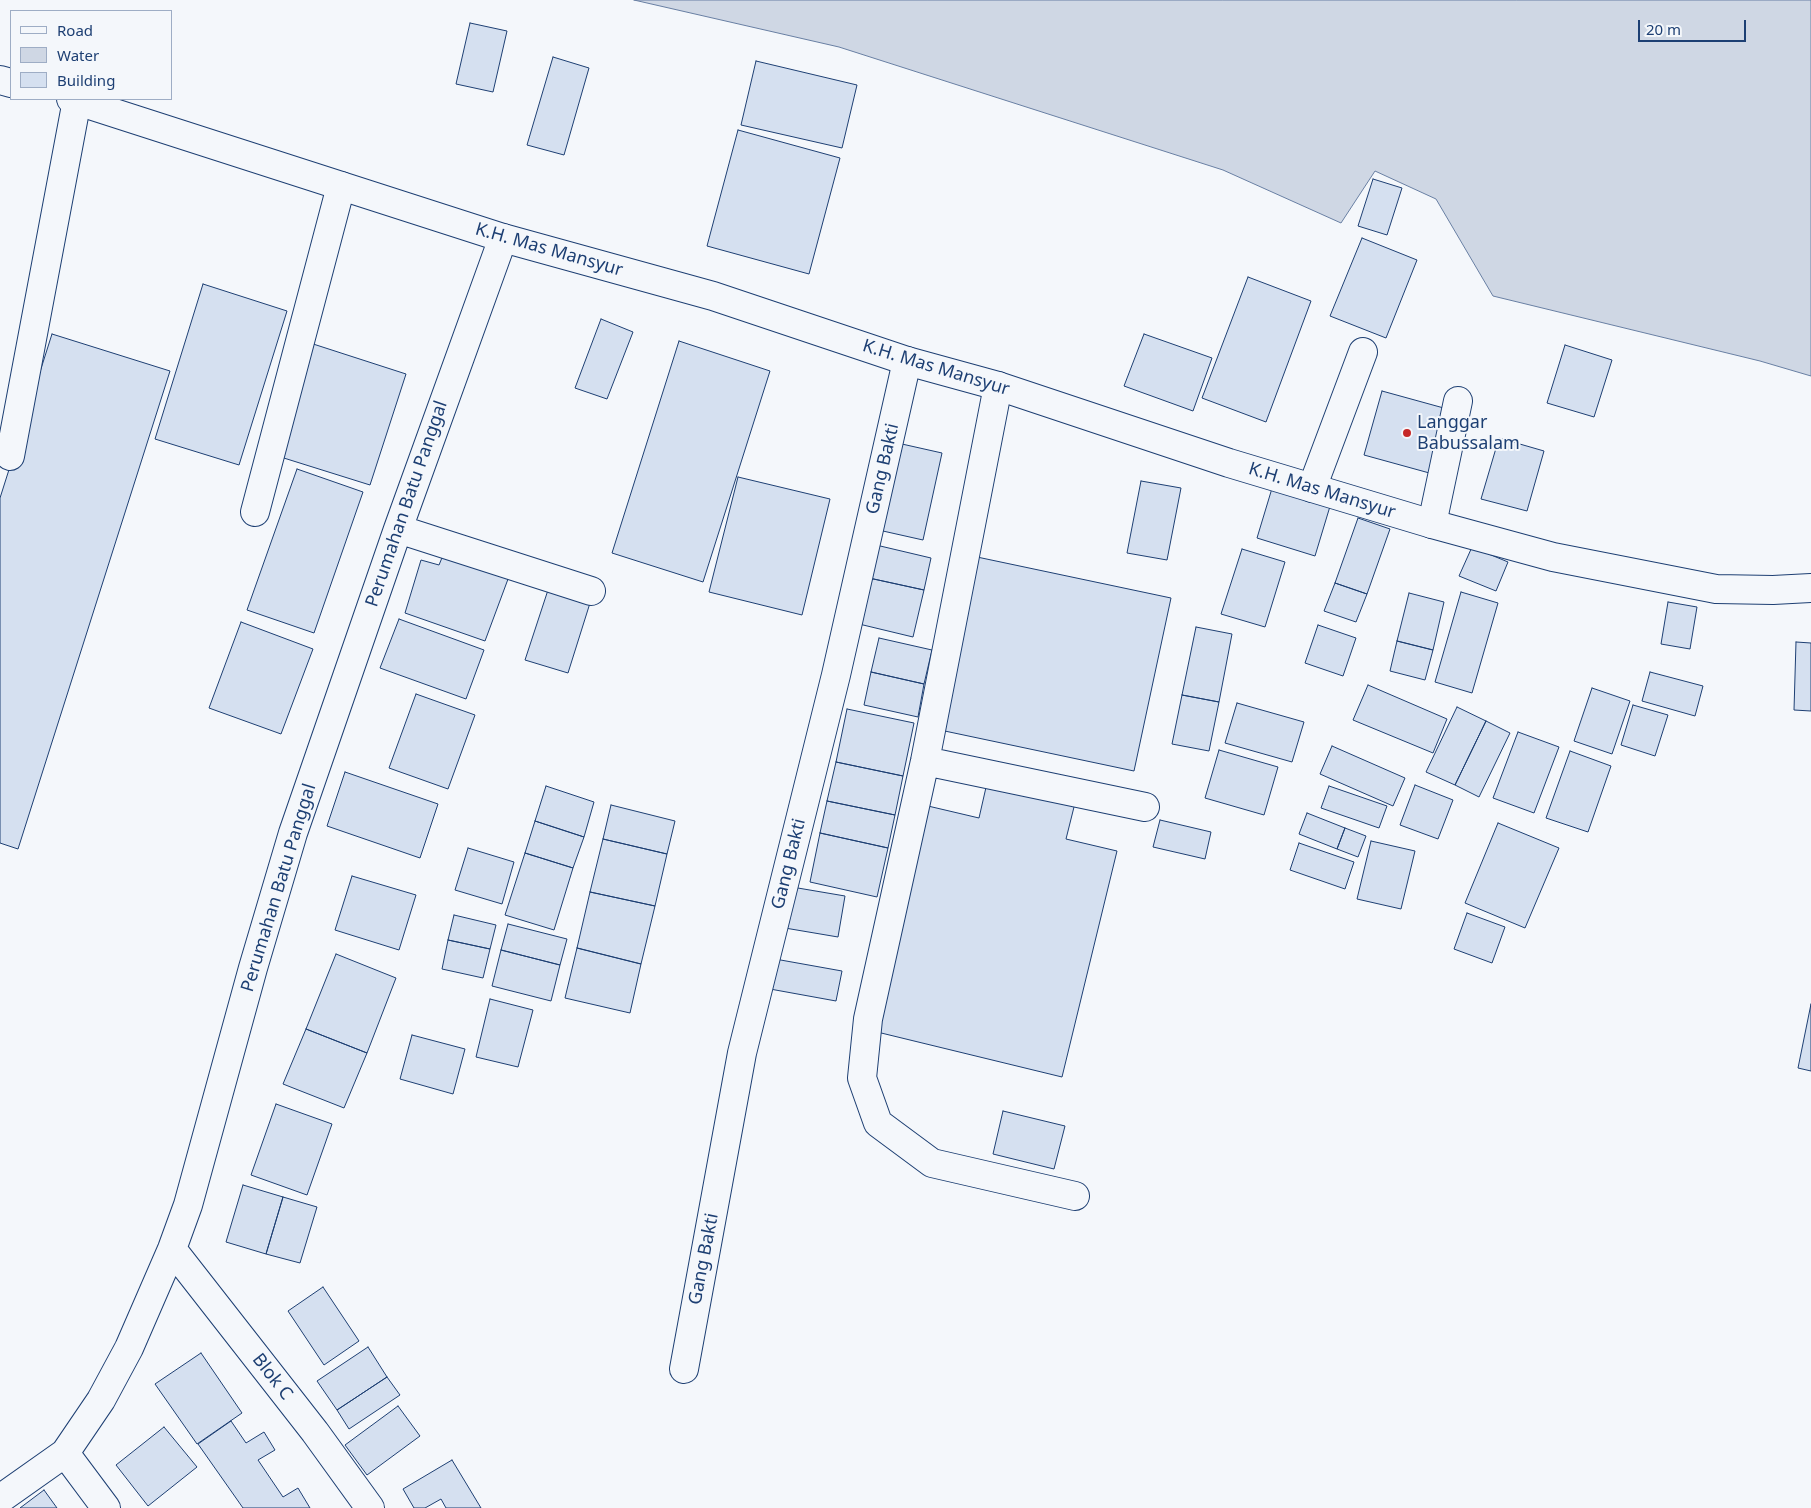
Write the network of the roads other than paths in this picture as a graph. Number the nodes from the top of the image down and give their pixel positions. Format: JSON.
{"nodes":[{"id":1,"x":74,"y":100,"type":"edge"},
{"id":2,"x":341,"y":186,"type":"junction"},
{"id":3,"x":502,"y":238,"type":"junction"},
{"id":4,"x":1363,"y":352,"type":"dead end"},
{"id":5,"x":907,"y":361,"type":"junction"},
{"id":6,"x":998,"y":386,"type":"junction"},
{"id":7,"x":1458,"y":400,"type":"dead end"},
{"id":8,"x":10,"y":456,"type":"dead end"},
{"id":9,"x":1312,"y":488,"type":"junction"},
{"id":10,"x":256,"y":512,"type":"dead end"},
{"id":11,"x":1432,"y":524,"type":"junction"},
{"id":12,"x":398,"y":529,"type":"junction"},
{"id":13,"x":1811,"y":588,"type":"edge"},
{"id":14,"x":591,"y":591,"type":"dead end"},
{"id":15,"x":925,"y":761,"type":"junction"},
{"id":16,"x":1145,"y":807,"type":"dead end"},
{"id":17,"x":1075,"y":1196,"type":"dead end"},
{"id":18,"x":172,"y":1249,"type":"junction"},
{"id":19,"x":684,"y":1369,"type":"dead end"},
{"id":20,"x":65,"y":1453,"type":"junction"},
{"id":21,"x":0,"y":1499,"type":"edge"},
{"id":22,"x":106,"y":1508,"type":"edge"},
{"id":23,"x":370,"y":1508,"type":"edge"}],
"edges":[{"from":1,"to":2,"type":"street","name":"K.H. Mas Mansyur"},
{"from":1,"to":8,"type":"street"},
{"from":2,"to":3,"type":"street","name":"K.H. Mas Mansyur"},
{"from":2,"to":10,"type":"street"},
{"from":3,"to":5,"type":"street","name":"K.H. Mas Mansyur"},
{"from":3,"to":12,"type":"street","name":"Perumahan Batu Panggal"},
{"from":4,"to":9,"type":"street"},
{"from":5,"to":6,"type":"street","name":"K.H. Mas Mansyur"},
{"from":5,"to":19,"type":"street","name":"Gang Bakti"},
{"from":6,"to":9,"type":"street","name":"K.H. Mas Mansyur"},
{"from":6,"to":15,"type":"street"},
{"from":7,"to":11,"type":"street"},
{"from":9,"to":11,"type":"street","name":"K.H. Mas Mansyur"},
{"from":11,"to":13,"type":"street","name":"K.H. Mas Mansyur"},
{"from":12,"to":14,"type":"street"},
{"from":12,"to":18,"type":"street","name":"Perumahan Batu Panggal"},
{"from":15,"to":16,"type":"street"},
{"from":15,"to":17,"type":"street"},
{"from":18,"to":20,"type":"street","name":"Perumahan Batu Panggal"},
{"from":18,"to":23,"type":"street","name":"Blok C"},
{"from":20,"to":21,"type":"street","name":"Perumahan Batu Panggal"},
{"from":20,"to":22,"type":"street"}]}
